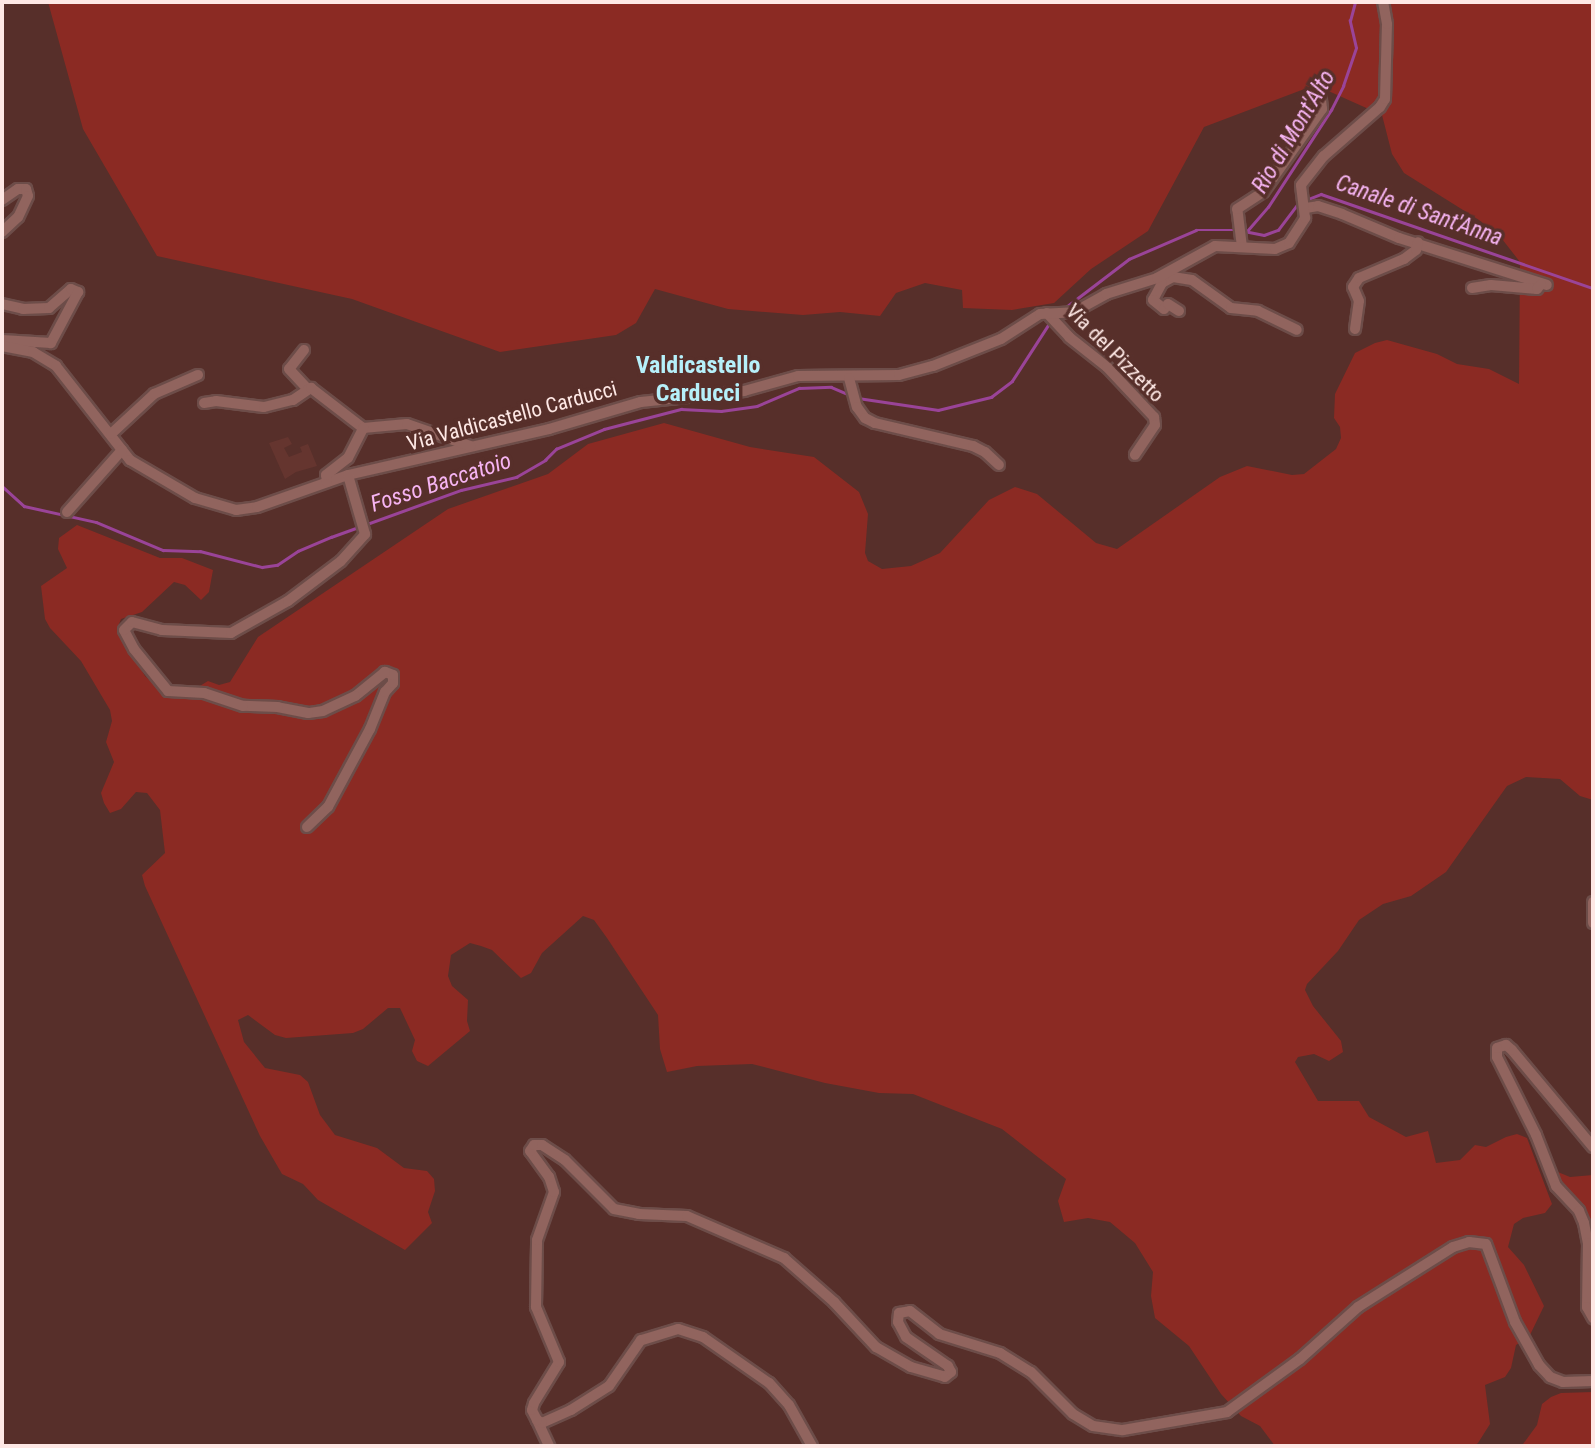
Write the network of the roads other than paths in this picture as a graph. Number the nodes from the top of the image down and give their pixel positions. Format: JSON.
{"nodes":[{"id":1,"x":1383,"y":2,"type":"edge"},
{"id":2,"x":1308,"y":102,"type":"dead end"},
{"id":3,"x":2,"y":200,"type":"edge"},
{"id":4,"x":1304,"y":204,"type":"junction"},
{"id":5,"x":2,"y":232,"type":"edge"},
{"id":6,"x":1418,"y":242,"type":"junction"},
{"id":7,"x":1242,"y":245,"type":"junction"},
{"id":8,"x":1159,"y":280,"type":"junction"},
{"id":9,"x":1472,"y":288,"type":"dead end"},
{"id":10,"x":2,"y":304,"type":"edge"},
{"id":11,"x":1179,"y":311,"type":"dead end"},
{"id":12,"x":1047,"y":313,"type":"junction"},
{"id":13,"x":1355,"y":329,"type":"dead end"},
{"id":14,"x":1297,"y":330,"type":"dead end"},
{"id":15,"x":2,"y":340,"type":"edge"},
{"id":16,"x":2,"y":346,"type":"edge"},
{"id":17,"x":304,"y":350,"type":"dead end"},
{"id":18,"x":198,"y":375,"type":"dead end"},
{"id":19,"x":849,"y":378,"type":"junction"},
{"id":20,"x":307,"y":388,"type":"junction"},
{"id":21,"x":204,"y":403,"type":"dead end"},
{"id":22,"x":363,"y":428,"type":"junction"},
{"id":23,"x":111,"y":434,"type":"junction"},
{"id":24,"x":471,"y":446,"type":"junction"},
{"id":25,"x":122,"y":450,"type":"junction"},
{"id":26,"x":1135,"y":455,"type":"dead end"},
{"id":27,"x":999,"y":465,"type":"dead end"},
{"id":28,"x":348,"y":475,"type":"junction"},
{"id":29,"x":327,"y":482,"type":"junction"},
{"id":30,"x":67,"y":512,"type":"dead end"},
{"id":31,"x":307,"y":827,"type":"dead end"},
{"id":32,"x":1593,"y":902,"type":"edge"},
{"id":33,"x":1593,"y":923,"type":"edge"},
{"id":34,"x":1593,"y":1147,"type":"edge"},
{"id":35,"x":1593,"y":1318,"type":"edge"},
{"id":36,"x":1593,"y":1381,"type":"edge"},
{"id":37,"x":539,"y":1422,"type":"junction"},
{"id":38,"x":549,"y":1446,"type":"edge"},
{"id":39,"x":812,"y":1446,"type":"edge"}],
"edges":[{"from":1,"to":4,"type":"street","name":"Via Valdicastello Carducci"},
{"from":2,"to":7,"type":"street"},
{"from":3,"to":5,"type":"street"},
{"from":4,"to":6,"type":"street"},
{"from":4,"to":7,"type":"street","name":"Via Valdicastello Carducci"},
{"from":6,"to":9,"type":"street"},
{"from":6,"to":13,"type":"street"},
{"from":7,"to":8,"type":"street","name":"Via Valdicastello Carducci"},
{"from":8,"to":11,"type":"street"},
{"from":8,"to":12,"type":"street","name":"Via Valdicastello Carducci"},
{"from":8,"to":14,"type":"street"},
{"from":10,"to":15,"type":"street"},
{"from":12,"to":19,"type":"street","name":"Via Valdicastello Carducci"},
{"from":12,"to":26,"type":"street","name":"Via del Pizzetto"},
{"from":16,"to":23,"type":"street","name":"Via Valdicastello Carducci"},
{"from":17,"to":20,"type":"street"},
{"from":18,"to":23,"type":"street"},
{"from":19,"to":24,"type":"street","name":"Via Valdicastello Carducci"},
{"from":19,"to":27,"type":"street"},
{"from":20,"to":21,"type":"street"},
{"from":20,"to":22,"type":"street"},
{"from":22,"to":24,"type":"street"},
{"from":22,"to":29,"type":"street"},
{"from":23,"to":25,"type":"street","name":"Via Valdicastello Carducci"},
{"from":24,"to":28,"type":"street","name":"Via Valdicastello Carducci"},
{"from":25,"to":29,"type":"street","name":"Via Valdicastello Carducci"},
{"from":25,"to":30,"type":"street"},
{"from":28,"to":29,"type":"street","name":"Via Valdicastello Carducci"},
{"from":28,"to":31,"type":"street"},
{"from":32,"to":33,"type":"street"},
{"from":34,"to":35,"type":"street"},
{"from":36,"to":37,"type":"street"},
{"from":37,"to":38,"type":"street"},
{"from":37,"to":39,"type":"street"}]}
